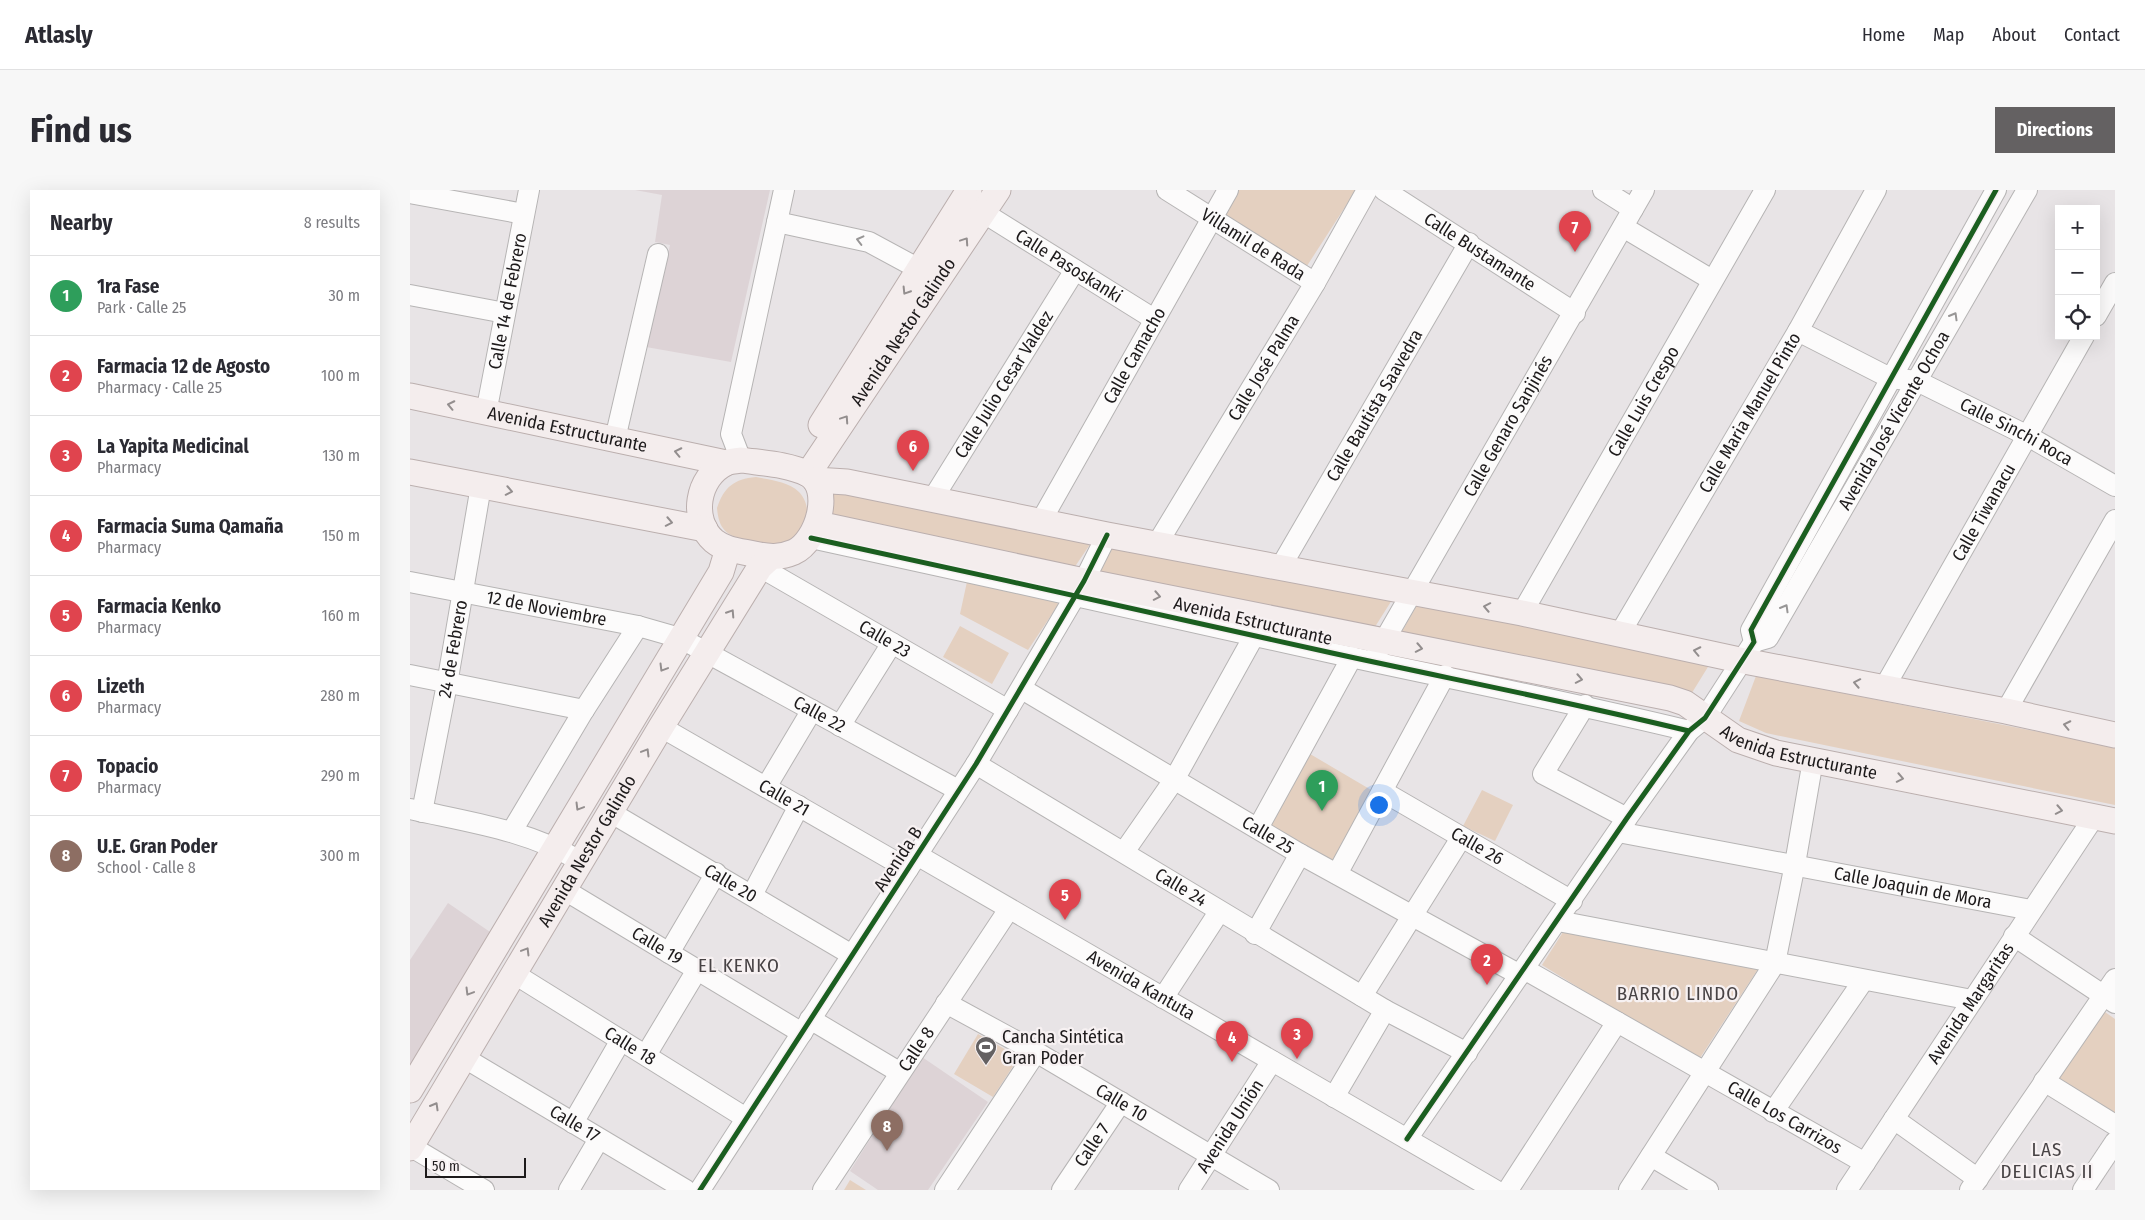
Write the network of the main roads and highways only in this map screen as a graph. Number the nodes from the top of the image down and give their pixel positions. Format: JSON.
{"nodes":[{"id":1,"x":969,"y":190,"type":"edge"},
{"id":2,"x":998,"y":190,"type":"edge"},
{"id":3,"x":410,"y":396,"type":"edge"},
{"id":4,"x":733,"y":462,"type":"junction"},
{"id":5,"x":410,"y":472,"type":"edge"},
{"id":6,"x":803,"y":474,"type":"junction"},
{"id":7,"x":705,"y":529,"type":"junction"},
{"id":8,"x":815,"y":531,"type":"junction"},
{"id":9,"x":728,"y":549,"type":"junction"},
{"id":10,"x":766,"y":562,"type":"junction"},
{"id":11,"x":2115,"y":735,"type":"edge"},
{"id":12,"x":2105,"y":819,"type":"edge"},
{"id":13,"x":410,"y":1090,"type":"edge"},
{"id":14,"x":410,"y":1147,"type":"edge"}],
"edges":[{"from":1,"to":6,"type":"main road","name":"Avenida Nestor Galindo","one_way":true},
{"from":6,"to":2,"type":"main road","name":"Avenida Nestor Galindo","one_way":true},
{"from":4,"to":3,"type":"main road","name":"Avenida Estructurante","one_way":true},
{"from":4,"to":6,"type":"main road"},
{"from":4,"to":7,"type":"main road"},
{"from":5,"to":7,"type":"main road","one_way":true},
{"from":6,"to":8,"type":"main road"},
{"from":11,"to":6,"type":"main road","one_way":true},
{"from":7,"to":9,"type":"main road"},
{"from":8,"to":10,"type":"main road"},
{"from":8,"to":12,"type":"main road","name":"Avenida Estructurante","one_way":true},
{"from":9,"to":10,"type":"main road"},
{"from":9,"to":13,"type":"main road","name":"Avenida Nestor Galindo","one_way":true},
{"from":14,"to":10,"type":"main road","name":"Avenida Nestor Galindo","one_way":true}]}
